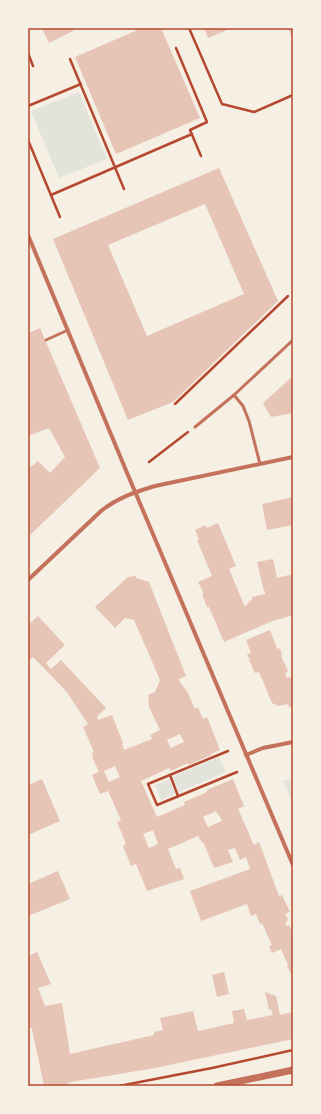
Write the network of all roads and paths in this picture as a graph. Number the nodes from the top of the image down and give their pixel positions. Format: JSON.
{"nodes":[{"id":1,"x":189,"y":28,"type":"edge"},
{"id":2,"x":176,"y":48,"type":"dead end"},
{"id":3,"x":28,"y":53,"type":"edge"},
{"id":4,"x":70,"y":59,"type":"dead end"},
{"id":5,"x":33,"y":66,"type":"dead end"},
{"id":6,"x":81,"y":84,"type":"junction"},
{"id":7,"x":293,"y":95,"type":"edge"},
{"id":8,"x":28,"y":106,"type":"edge"},
{"id":9,"x":192,"y":134,"type":"junction"},
{"id":10,"x":28,"y":140,"type":"edge"},
{"id":11,"x":201,"y":156,"type":"dead end"},
{"id":12,"x":115,"y":167,"type":"junction"},
{"id":13,"x":124,"y":189,"type":"dead end"},
{"id":14,"x":51,"y":195,"type":"junction"},
{"id":15,"x":60,"y":217,"type":"dead end"},
{"id":16,"x":28,"y":235,"type":"edge"},
{"id":17,"x":288,"y":296,"type":"dead end"},
{"id":18,"x":68,"y":330,"type":"junction"},
{"id":19,"x":46,"y":340,"type":"dead end"},
{"id":20,"x":293,"y":340,"type":"edge"},
{"id":21,"x":234,"y":395,"type":"junction"},
{"id":22,"x":175,"y":404,"type":"dead end"},
{"id":23,"x":195,"y":426,"type":"joint"},
{"id":24,"x":293,"y":457,"type":"edge"},
{"id":25,"x":149,"y":462,"type":"dead end"},
{"id":26,"x":260,"y":464,"type":"junction"},
{"id":27,"x":136,"y":492,"type":"junction"},
{"id":28,"x":28,"y":580,"type":"edge"},
{"id":29,"x":293,"y":742,"type":"edge"},
{"id":30,"x":228,"y":751,"type":"dead end"},
{"id":31,"x":246,"y":755,"type":"junction"},
{"id":32,"x":237,"y":772,"type":"dead end"},
{"id":33,"x":170,"y":775,"type":"junction"},
{"id":34,"x":178,"y":796,"type":"junction"},
{"id":35,"x":293,"y":865,"type":"edge"},
{"id":36,"x":293,"y":1050,"type":"edge"},
{"id":37,"x":293,"y":1070,"type":"edge"},
{"id":38,"x":119,"y":1086,"type":"edge"},
{"id":39,"x":217,"y":1086,"type":"edge"}],
"edges":[{"from":1,"to":7,"type":"path"},
{"from":2,"to":9,"type":"path"},
{"from":3,"to":5,"type":"path"},
{"from":4,"to":6,"type":"path"},
{"from":6,"to":8,"type":"path"},
{"from":6,"to":12,"type":"path"},
{"from":9,"to":11,"type":"path"},
{"from":9,"to":12,"type":"path"},
{"from":10,"to":14,"type":"path"},
{"from":12,"to":13,"type":"path"},
{"from":12,"to":14,"type":"path"},
{"from":14,"to":15,"type":"path"},
{"from":16,"to":18,"type":"street"},
{"from":17,"to":22,"type":"path"},
{"from":18,"to":19,"type":"lane"},
{"from":18,"to":27,"type":"street"},
{"from":20,"to":21,"type":"lane"},
{"from":21,"to":23,"type":"lane"},
{"from":21,"to":26,"type":"lane"},
{"from":23,"to":25,"type":"path"},
{"from":24,"to":26,"type":"street"},
{"from":26,"to":27,"type":"street"},
{"from":27,"to":28,"type":"street"},
{"from":27,"to":31,"type":"street"},
{"from":29,"to":31,"type":"street"},
{"from":30,"to":33,"type":"path"},
{"from":31,"to":35,"type":"street"},
{"from":32,"to":34,"type":"path"},
{"from":33,"to":34,"type":"path"},
{"from":33,"to":34,"type":"path"},
{"from":36,"to":38,"type":"path"},
{"from":37,"to":39,"type":"street"}]}
